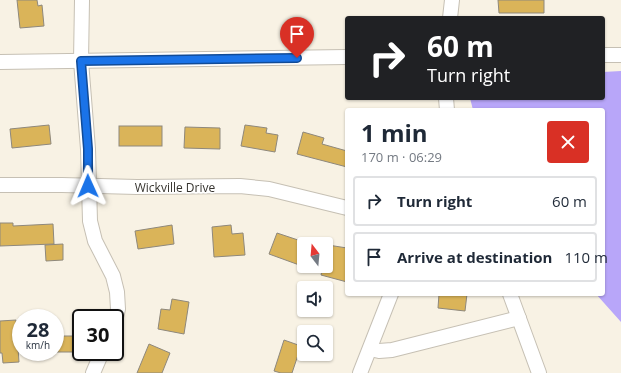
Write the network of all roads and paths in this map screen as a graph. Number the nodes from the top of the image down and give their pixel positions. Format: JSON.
{"nodes":[{"id":1,"x":82,"y":0,"type":"edge"},
{"id":2,"x":452,"y":0,"type":"edge"},
{"id":3,"x":450,"y":16,"type":"edge"},
{"id":4,"x":605,"y":55,"type":"edge"},
{"id":5,"x":621,"y":55,"type":"edge"},
{"id":6,"x":345,"y":58,"type":"edge"},
{"id":7,"x":81,"y":61,"type":"junction"},
{"id":8,"x":0,"y":62,"type":"edge"},
{"id":9,"x":0,"y":185,"type":"edge"},
{"id":10,"x":88,"y":186,"type":"junction"},
{"id":11,"x":345,"y":208,"type":"edge"},
{"id":12,"x":390,"y":296,"type":"edge"},
{"id":13,"x":511,"y":296,"type":"edge"},
{"id":14,"x":118,"y":309,"type":"edge"},
{"id":15,"x":519,"y":318,"type":"junction"},
{"id":16,"x":370,"y":349,"type":"junction"},
{"id":17,"x":98,"y":361,"type":"edge"},
{"id":18,"x":93,"y":373,"type":"edge"},
{"id":19,"x":360,"y":373,"type":"edge"},
{"id":20,"x":539,"y":373,"type":"edge"}],
"edges":[{"from":1,"to":7,"type":"street"},
{"from":2,"to":3,"type":"street"},
{"from":4,"to":5,"type":"street"},
{"from":6,"to":7,"type":"street"},
{"from":7,"to":8,"type":"street"},
{"from":7,"to":10,"type":"street"},
{"from":9,"to":10,"type":"street","name":"Wickville Drive"},
{"from":10,"to":11,"type":"street","name":"Wickville Drive"},
{"from":10,"to":14,"type":"street"},
{"from":12,"to":16,"type":"street"},
{"from":13,"to":15,"type":"street"},
{"from":15,"to":16,"type":"street"},
{"from":15,"to":20,"type":"street"},
{"from":16,"to":19,"type":"street"},
{"from":17,"to":18,"type":"street"}]}
